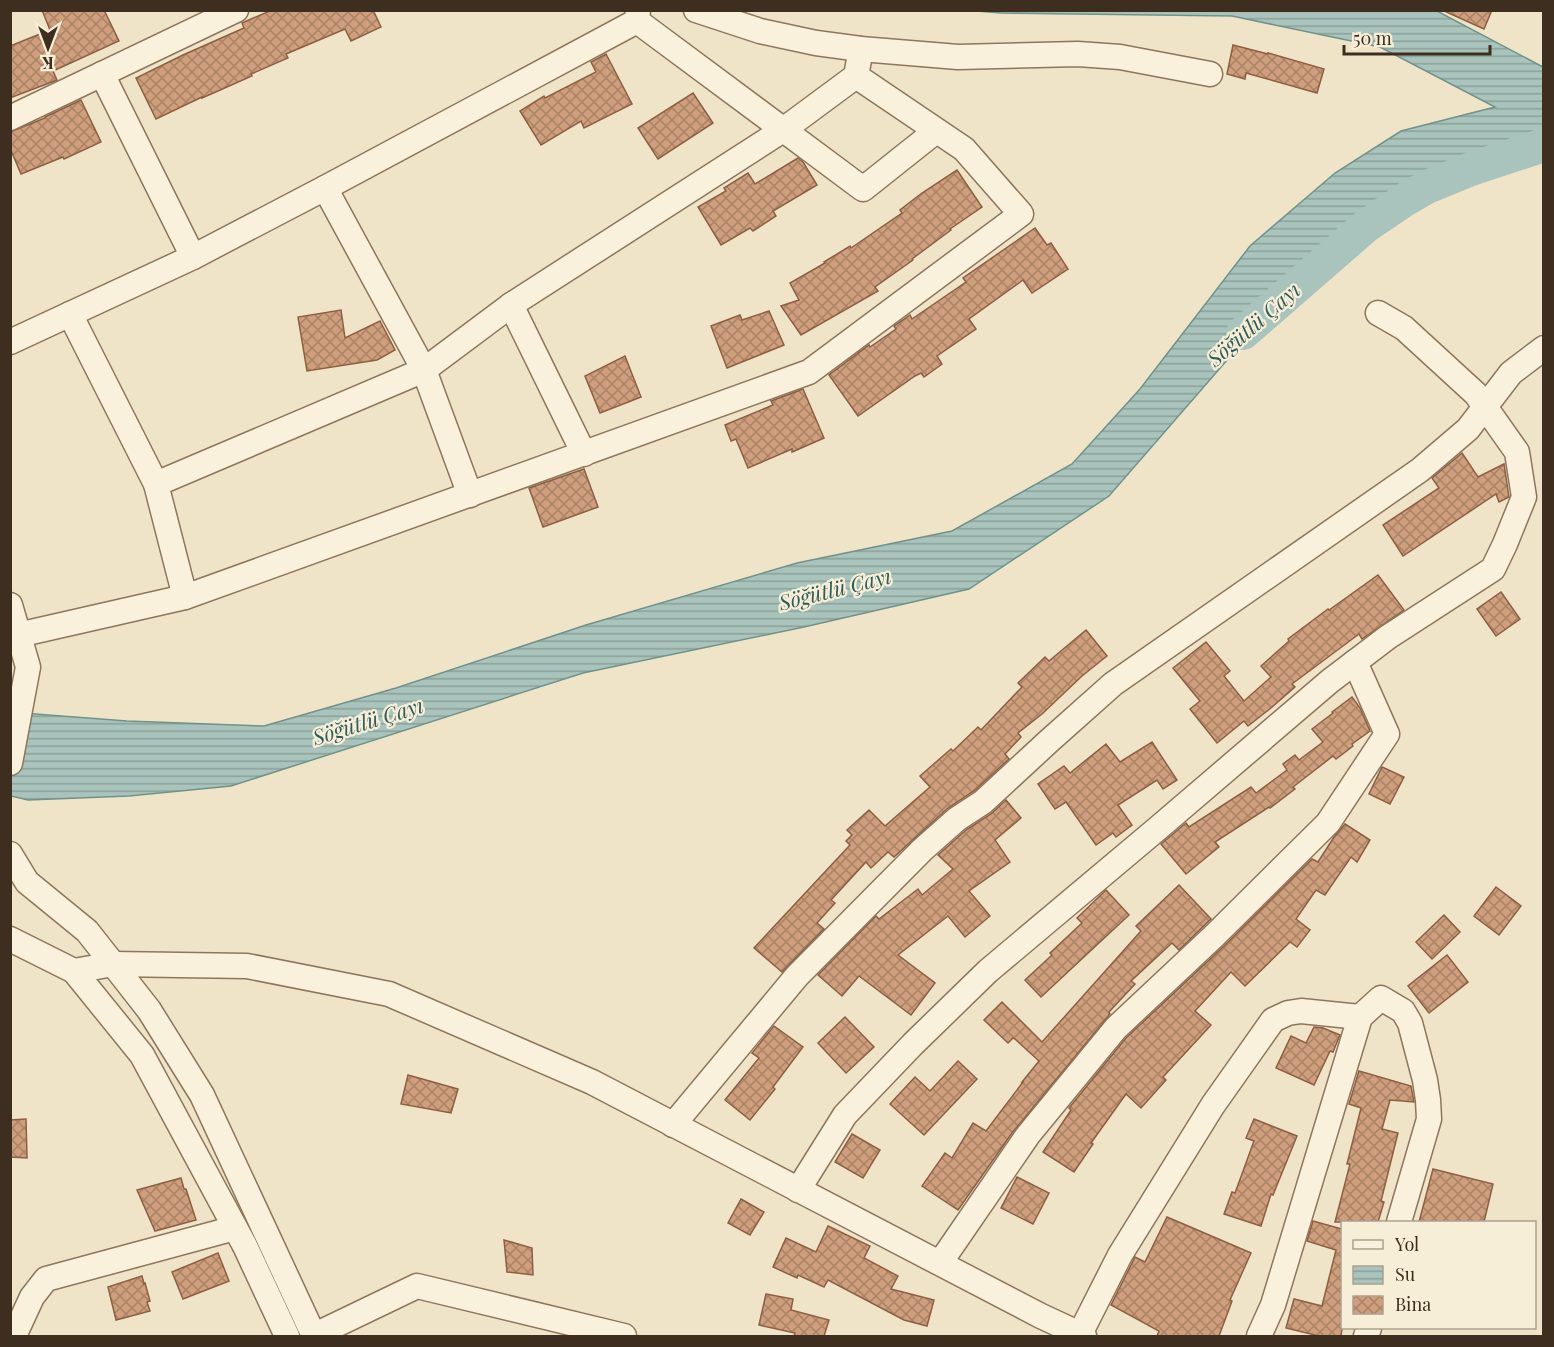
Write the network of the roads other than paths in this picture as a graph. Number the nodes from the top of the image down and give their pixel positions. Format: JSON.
{"nodes":[{"id":1,"x":236,"y":10,"type":"edge"},
{"id":2,"x":696,"y":10,"type":"edge"},
{"id":3,"x":637,"y":16,"type":"edge"},
{"id":4,"x":861,"y":49,"type":"junction"},
{"id":5,"x":102,"y":74,"type":"junction"},
{"id":6,"x":1210,"y":74,"type":"dead end"},
{"id":7,"x":856,"y":76,"type":"junction"},
{"id":8,"x":10,"y":118,"type":"edge"},
{"id":9,"x":783,"y":130,"type":"junction"},
{"id":10,"x":936,"y":130,"type":"junction"},
{"id":11,"x":325,"y":188,"type":"junction"},
{"id":12,"x":193,"y":257,"type":"junction"},
{"id":13,"x":511,"y":305,"type":"junction"},
{"id":14,"x":1378,"y":313,"type":"dead end"},
{"id":15,"x":70,"y":314,"type":"junction"},
{"id":16,"x":10,"y":342,"type":"edge"},
{"id":17,"x":1544,"y":348,"type":"edge"},
{"id":18,"x":424,"y":370,"type":"junction"},
{"id":19,"x":1485,"y":406,"type":"junction"},
{"id":20,"x":584,"y":454,"type":"junction"},
{"id":21,"x":156,"y":484,"type":"junction"},
{"id":22,"x":470,"y":495,"type":"junction"},
{"id":23,"x":185,"y":597,"type":"junction"},
{"id":24,"x":10,"y":605,"type":"edge"},
{"id":25,"x":18,"y":635,"type":"junction"},
{"id":26,"x":1355,"y":662,"type":"junction"},
{"id":27,"x":10,"y":763,"type":"edge"},
{"id":28,"x":10,"y":854,"type":"edge"},
{"id":29,"x":10,"y":939,"type":"edge"},
{"id":30,"x":113,"y":964,"type":"junction"},
{"id":31,"x":74,"y":971,"type":"junction"},
{"id":32,"x":1360,"y":1017,"type":"junction"},
{"id":33,"x":673,"y":1125,"type":"junction"},
{"id":34,"x":798,"y":1190,"type":"junction"},
{"id":35,"x":1399,"y":1221,"type":"edge"},
{"id":36,"x":235,"y":1228,"type":"junction"},
{"id":37,"x":940,"y":1263,"type":"junction"},
{"id":38,"x":1036,"y":1326,"type":"edge"},
{"id":39,"x":1082,"y":1335,"type":"edge"},
{"id":40,"x":14,"y":1336,"type":"edge"},
{"id":41,"x":287,"y":1336,"type":"edge"},
{"id":42,"x":314,"y":1336,"type":"edge"},
{"id":43,"x":624,"y":1336,"type":"edge"},
{"id":44,"x":1259,"y":1336,"type":"edge"}],
"edges":[{"from":1,"to":5,"type":"street"},
{"from":2,"to":4,"type":"street"},
{"from":3,"to":9,"type":"street"},
{"from":3,"to":11,"type":"street"},
{"from":4,"to":6,"type":"street"},
{"from":4,"to":7,"type":"street"},
{"from":5,"to":8,"type":"street"},
{"from":5,"to":12,"type":"street"},
{"from":7,"to":9,"type":"street"},
{"from":7,"to":10,"type":"street"},
{"from":9,"to":10,"type":"street"},
{"from":9,"to":13,"type":"street"},
{"from":10,"to":20,"type":"street"},
{"from":11,"to":12,"type":"street"},
{"from":11,"to":18,"type":"street"},
{"from":12,"to":15,"type":"street"},
{"from":13,"to":18,"type":"street"},
{"from":13,"to":20,"type":"street"},
{"from":14,"to":19,"type":"street"},
{"from":15,"to":16,"type":"street"},
{"from":15,"to":21,"type":"street"},
{"from":17,"to":19,"type":"street"},
{"from":18,"to":21,"type":"street"},
{"from":18,"to":22,"type":"street"},
{"from":19,"to":26,"type":"street"},
{"from":19,"to":33,"type":"street"},
{"from":20,"to":22,"type":"street"},
{"from":21,"to":23,"type":"street"},
{"from":22,"to":23,"type":"street"},
{"from":23,"to":25,"type":"street"},
{"from":24,"to":25,"type":"street"},
{"from":25,"to":27,"type":"street"},
{"from":26,"to":34,"type":"street"},
{"from":26,"to":37,"type":"street"},
{"from":28,"to":30,"type":"street"},
{"from":29,"to":31,"type":"street"},
{"from":30,"to":31,"type":"street"},
{"from":30,"to":33,"type":"street"},
{"from":30,"to":42,"type":"street"},
{"from":31,"to":36,"type":"street"},
{"from":32,"to":35,"type":"street"},
{"from":32,"to":39,"type":"street"},
{"from":32,"to":44,"type":"street"},
{"from":33,"to":34,"type":"street"},
{"from":34,"to":37,"type":"street"},
{"from":36,"to":40,"type":"street"},
{"from":36,"to":41,"type":"street"},
{"from":37,"to":38,"type":"street"},
{"from":38,"to":39,"type":"street"},
{"from":42,"to":43,"type":"street"}]}
